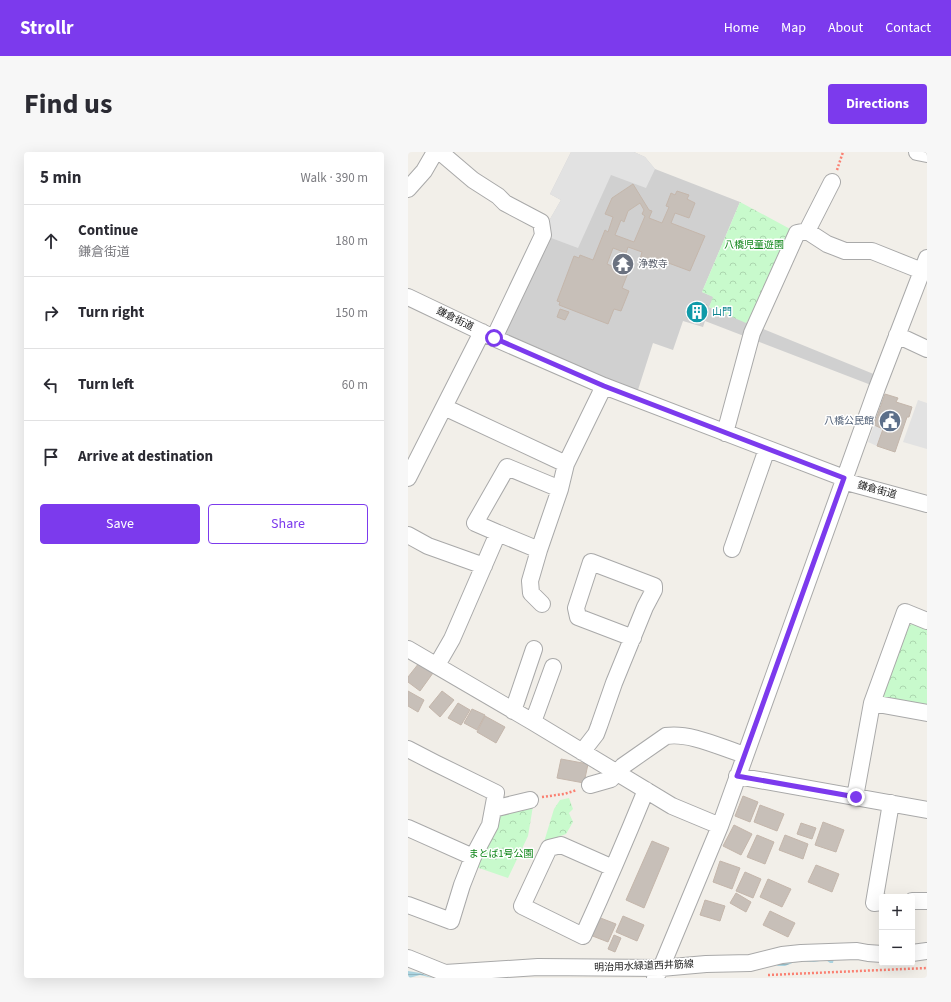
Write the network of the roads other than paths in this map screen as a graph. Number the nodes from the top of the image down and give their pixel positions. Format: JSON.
{"nodes":[{"id":1,"x":435,"y":152,"type":"edge"},
{"id":2,"x":440,"y":152,"type":"edge"},
{"id":3,"x":917,"y":152,"type":"edge"},
{"id":4,"x":927,"y":154,"type":"edge"},
{"id":5,"x":832,"y":182,"type":"dead end"},
{"id":6,"x":408,"y":188,"type":"edge"},
{"id":7,"x":807,"y":231,"type":"junction"},
{"id":8,"x":925,"y":266,"type":"edge"},
{"id":9,"x":408,"y":297,"type":"edge"},
{"id":10,"x":488,"y":335,"type":"junction"},
{"id":11,"x":897,"y":335,"type":"junction"},
{"id":12,"x":927,"y":349,"type":"edge"},
{"id":13,"x":604,"y":386,"type":"junction"},
{"id":14,"x":444,"y":407,"type":"junction"},
{"id":15,"x":724,"y":433,"type":"junction"},
{"id":16,"x":767,"y":449,"type":"junction"},
{"id":17,"x":566,"y":464,"type":"junction"},
{"id":18,"x":408,"y":478,"type":"edge"},
{"id":19,"x":844,"y":478,"type":"junction"},
{"id":20,"x":560,"y":489,"type":"junction"},
{"id":21,"x":927,"y":504,"type":"edge"},
{"id":22,"x":498,"y":533,"type":"junction"},
{"id":23,"x":408,"y":535,"type":"edge"},
{"id":24,"x":732,"y":549,"type":"dead end"},
{"id":25,"x":539,"y":550,"type":"junction"},
{"id":26,"x":484,"y":566,"type":"junction"},
{"id":27,"x":542,"y":604,"type":"dead end"},
{"id":28,"x":927,"y":620,"type":"edge"},
{"id":29,"x":633,"y":638,"type":"junction"},
{"id":30,"x":408,"y":649,"type":"edge"},
{"id":31,"x":534,"y":649,"type":"dead end"},
{"id":32,"x":437,"y":665,"type":"junction"},
{"id":33,"x":554,"y":667,"type":"dead end"},
{"id":34,"x":872,"y":703,"type":"junction"},
{"id":35,"x":513,"y":711,"type":"junction"},
{"id":36,"x":927,"y":713,"type":"edge"},
{"id":37,"x":533,"y":722,"type":"junction"},
{"id":38,"x":408,"y":749,"type":"edge"},
{"id":39,"x":582,"y":752,"type":"junction"},
{"id":40,"x":745,"y":755,"type":"junction"},
{"id":41,"x":618,"y":773,"type":"junction"},
{"id":42,"x":737,"y":776,"type":"junction"},
{"id":43,"x":590,"y":785,"type":"road end"},
{"id":44,"x":646,"y":790,"type":"junction"},
{"id":45,"x":856,"y":797,"type":"junction"},
{"id":46,"x":530,"y":800,"type":"road end"},
{"id":47,"x":891,"y":804,"type":"junction"},
{"id":48,"x":492,"y":809,"type":"junction"},
{"id":49,"x":927,"y":810,"type":"edge"},
{"id":50,"x":720,"y":826,"type":"junction"},
{"id":51,"x":408,"y":828,"type":"edge"},
{"id":52,"x":473,"y":857,"type":"junction"},
{"id":53,"x":613,"y":868,"type":"junction"},
{"id":54,"x":915,"y":901,"type":"edge"},
{"id":55,"x":927,"y":901,"type":"edge"},
{"id":56,"x":879,"y":902,"type":"edge"},
{"id":57,"x":408,"y":905,"type":"edge"},
{"id":58,"x":927,"y":951,"type":"edge"},
{"id":59,"x":915,"y":952,"type":"edge"},
{"id":60,"x":879,"y":954,"type":"edge"},
{"id":61,"x":408,"y":958,"type":"edge"},
{"id":62,"x":658,"y":973,"type":"edge"}],
"edges":[{"from":1,"to":6,"type":"street"},
{"from":2,"to":10,"type":"street"},
{"from":3,"to":4,"type":"street"},
{"from":5,"to":7,"type":"street"},
{"from":7,"to":8,"type":"street"},
{"from":7,"to":15,"type":"street"},
{"from":8,"to":11,"type":"street"},
{"from":9,"to":10,"type":"street","name":"鎌倉街道"},
{"from":10,"to":13,"type":"street","name":"鎌倉街道"},
{"from":10,"to":14,"type":"street"},
{"from":11,"to":12,"type":"street"},
{"from":11,"to":19,"type":"street"},
{"from":13,"to":15,"type":"street","name":"鎌倉街道"},
{"from":13,"to":17,"type":"street"},
{"from":14,"to":17,"type":"street"},
{"from":14,"to":18,"type":"street"},
{"from":15,"to":16,"type":"street","name":"鎌倉街道"},
{"from":16,"to":19,"type":"street","name":"鎌倉街道"},
{"from":16,"to":24,"type":"street"},
{"from":17,"to":20,"type":"street"},
{"from":19,"to":21,"type":"street","name":"鎌倉街道"},
{"from":19,"to":40,"type":"street"},
{"from":20,"to":22,"type":"street"},
{"from":20,"to":25,"type":"street"},
{"from":22,"to":25,"type":"street"},
{"from":22,"to":26,"type":"street"},
{"from":23,"to":26,"type":"street"},
{"from":25,"to":27,"type":"street"},
{"from":26,"to":32,"type":"street"},
{"from":28,"to":34,"type":"street"},
{"from":29,"to":29,"type":"street"},
{"from":29,"to":39,"type":"street"},
{"from":30,"to":32,"type":"street"},
{"from":31,"to":35,"type":"street"},
{"from":32,"to":35,"type":"street"},
{"from":33,"to":37,"type":"street"},
{"from":34,"to":36,"type":"street"},
{"from":34,"to":45,"type":"street"},
{"from":35,"to":37,"type":"street"},
{"from":37,"to":39,"type":"street"},
{"from":38,"to":48,"type":"street"},
{"from":39,"to":41,"type":"street"},
{"from":40,"to":41,"type":"street"},
{"from":40,"to":42,"type":"street"},
{"from":41,"to":43,"type":"street"},
{"from":41,"to":44,"type":"street"},
{"from":42,"to":45,"type":"street"},
{"from":42,"to":50,"type":"street"},
{"from":44,"to":50,"type":"street"},
{"from":44,"to":53,"type":"street"},
{"from":45,"to":47,"type":"street"},
{"from":46,"to":48,"type":"street"},
{"from":47,"to":49,"type":"street"},
{"from":47,"to":56,"type":"street"},
{"from":48,"to":52,"type":"street"},
{"from":50,"to":62,"type":"street"},
{"from":51,"to":52,"type":"street"},
{"from":52,"to":57,"type":"street"},
{"from":53,"to":53,"type":"street"},
{"from":54,"to":55,"type":"street"},
{"from":58,"to":59,"type":"street"},
{"from":60,"to":62,"type":"street","name":"明治用水緑道西井筋線"},
{"from":61,"to":62,"type":"street","name":"明治用水緑道西井筋線"}]}
